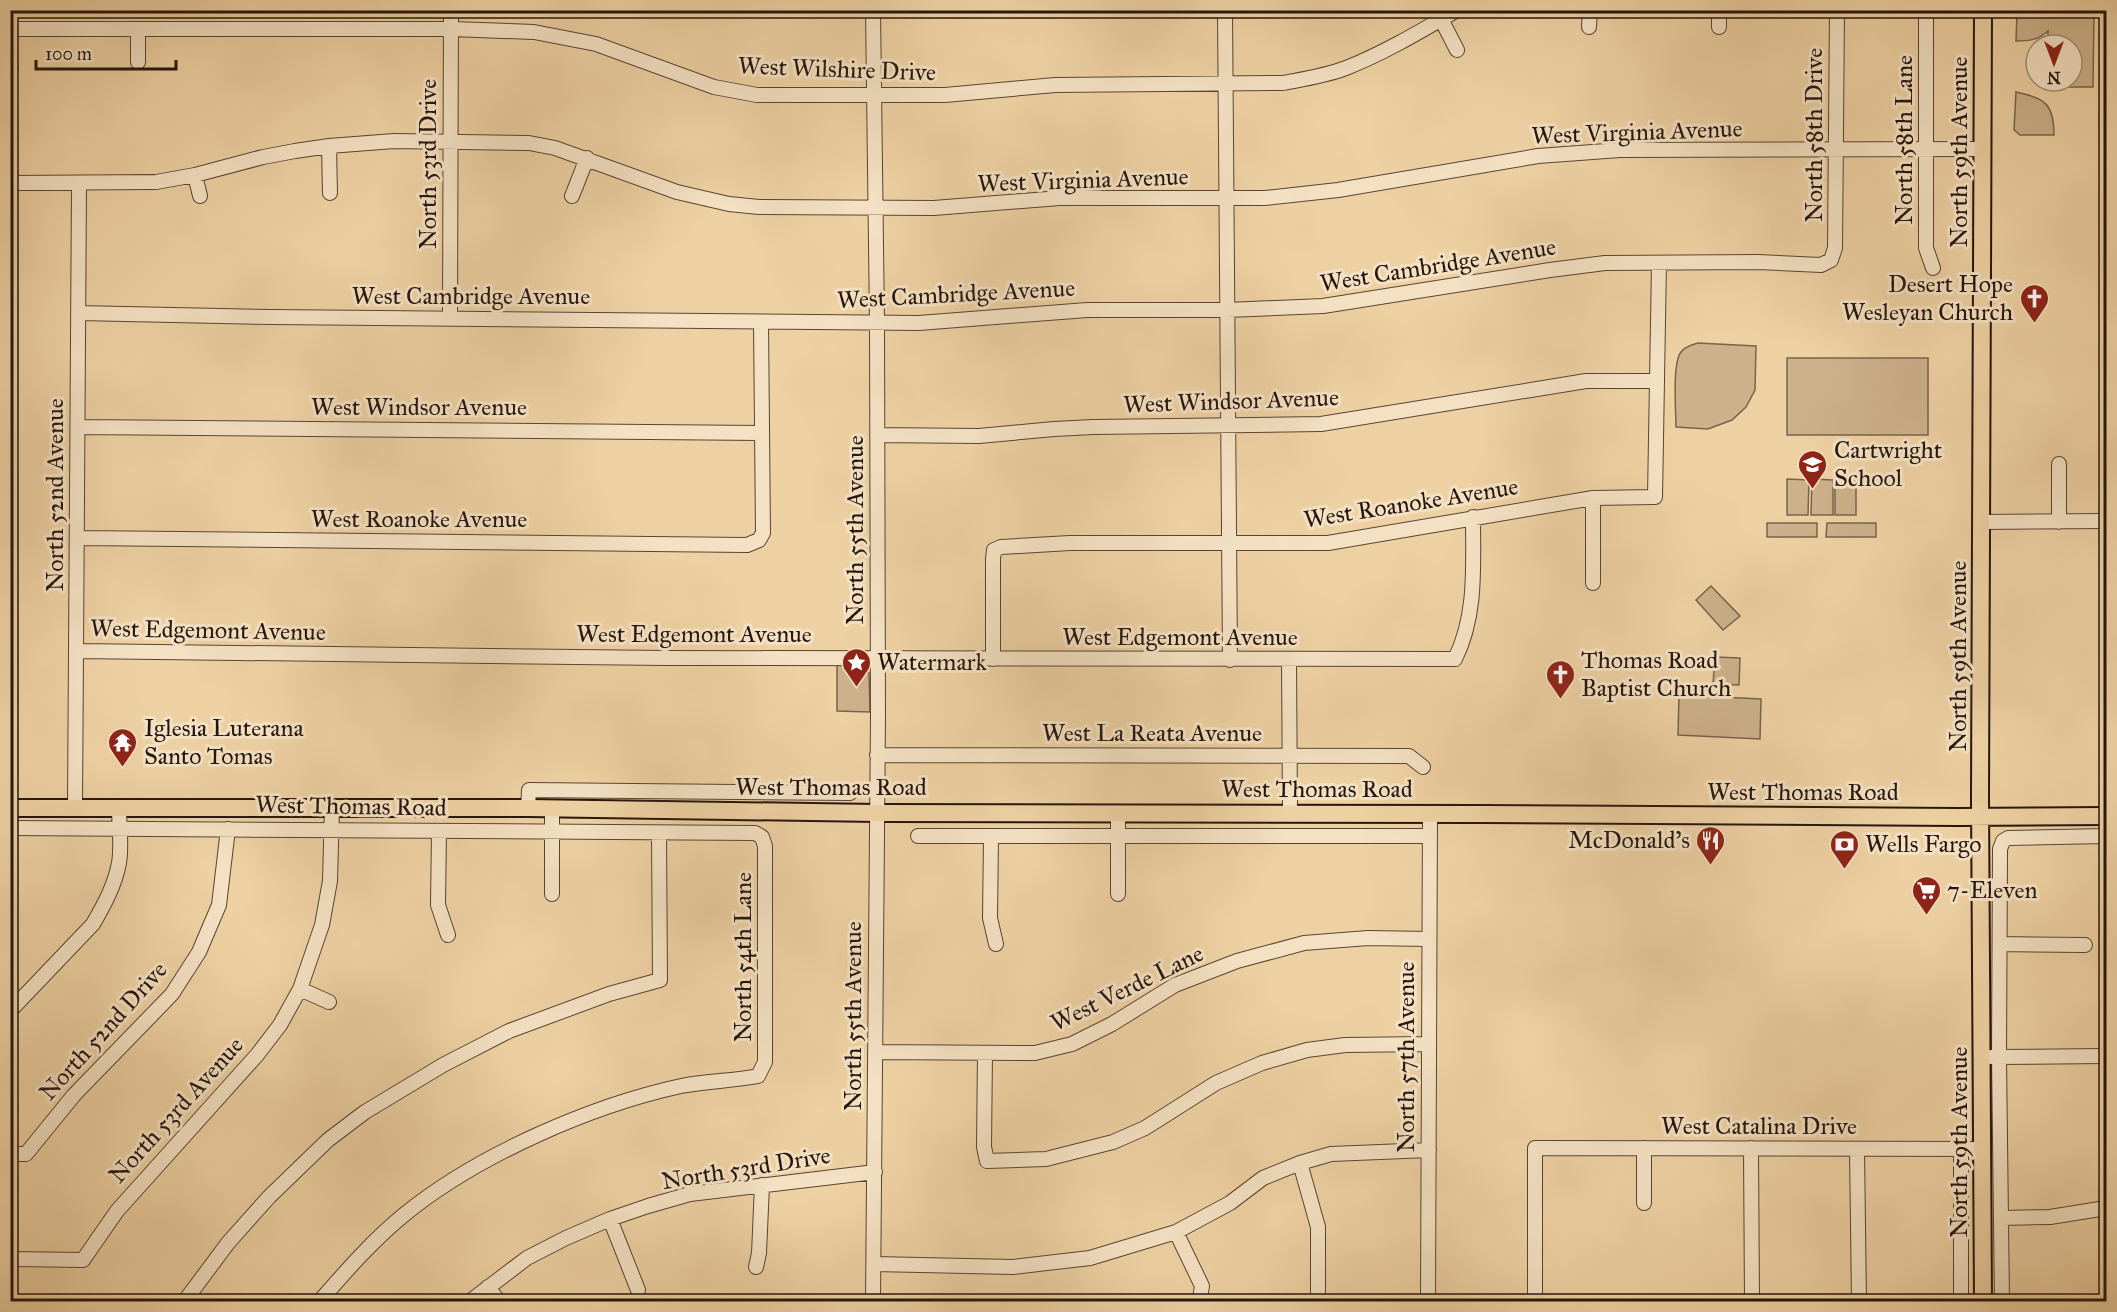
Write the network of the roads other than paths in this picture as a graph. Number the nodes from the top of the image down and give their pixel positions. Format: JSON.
{"nodes":[{"id":1,"x":451,"y":10,"type":"edge"},
{"id":2,"x":873,"y":10,"type":"edge"},
{"id":3,"x":1226,"y":10,"type":"edge"},
{"id":4,"x":1457,"y":10,"type":"edge"},
{"id":5,"x":1590,"y":10,"type":"edge"},
{"id":6,"x":1719,"y":10,"type":"edge"},
{"id":7,"x":1837,"y":10,"type":"edge"},
{"id":8,"x":1926,"y":10,"type":"edge"},
{"id":9,"x":1983,"y":10,"type":"edge"},
{"id":10,"x":1441,"y":19,"type":"junction"},
{"id":11,"x":1589,"y":27,"type":"dead end"},
{"id":12,"x":1719,"y":27,"type":"dead end"},
{"id":13,"x":10,"y":29,"type":"edge"},
{"id":14,"x":138,"y":29,"type":"junction"},
{"id":15,"x":452,"y":29,"type":"junction"},
{"id":16,"x":1457,"y":50,"type":"dead end"},
{"id":17,"x":138,"y":62,"type":"dead end"},
{"id":18,"x":1226,"y":83,"type":"junction"},
{"id":19,"x":874,"y":94,"type":"junction"},
{"id":20,"x":451,"y":142,"type":"junction"},
{"id":21,"x":329,"y":146,"type":"junction"},
{"id":22,"x":1926,"y":149,"type":"junction"},
{"id":23,"x":1836,"y":150,"type":"junction"},
{"id":24,"x":1983,"y":150,"type":"junction"},
{"id":25,"x":587,"y":158,"type":"junction"},
{"id":26,"x":195,"y":175,"type":"junction"},
{"id":27,"x":10,"y":183,"type":"edge"},
{"id":28,"x":78,"y":184,"type":"junction"},
{"id":29,"x":330,"y":193,"type":"dead end"},
{"id":30,"x":200,"y":196,"type":"dead end"},
{"id":31,"x":572,"y":196,"type":"dead end"},
{"id":32,"x":1227,"y":198,"type":"junction"},
{"id":33,"x":875,"y":209,"type":"junction"},
{"id":34,"x":1831,"y":260,"type":"joint"},
{"id":35,"x":1659,"y":263,"type":"junction"},
{"id":36,"x":1933,"y":268,"type":"dead end"},
{"id":37,"x":1227,"y":310,"type":"junction"},
{"id":38,"x":78,"y":313,"type":"junction"},
{"id":39,"x":450,"y":317,"type":"junction"},
{"id":40,"x":761,"y":322,"type":"junction"},
{"id":41,"x":877,"y":323,"type":"junction"},
{"id":42,"x":1657,"y":381,"type":"junction"},
{"id":43,"x":1228,"y":426,"type":"junction"},
{"id":44,"x":78,"y":427,"type":"junction"},
{"id":45,"x":761,"y":433,"type":"junction"},
{"id":46,"x":877,"y":435,"type":"junction"},
{"id":47,"x":2059,"y":464,"type":"dead end"},
{"id":48,"x":1593,"y":498,"type":"junction"},
{"id":49,"x":1473,"y":517,"type":"junction"},
{"id":50,"x":2106,"y":521,"type":"edge"},
{"id":51,"x":1982,"y":522,"type":"junction"},
{"id":52,"x":2059,"y":522,"type":"junction"},
{"id":53,"x":77,"y":538,"type":"junction"},
{"id":54,"x":1228,"y":544,"type":"junction"},
{"id":55,"x":1593,"y":583,"type":"dead end"},
{"id":56,"x":77,"y":651,"type":"junction"},
{"id":57,"x":878,"y":659,"type":"junction"},
{"id":58,"x":993,"y":659,"type":"junction"},
{"id":59,"x":1289,"y":659,"type":"junction"},
{"id":60,"x":1230,"y":660,"type":"junction"},
{"id":61,"x":878,"y":755,"type":"junction"},
{"id":62,"x":1289,"y":756,"type":"junction"},
{"id":63,"x":1423,"y":767,"type":"dead end"},
{"id":64,"x":798,"y":793,"type":"junction"},
{"id":65,"x":850,"y":793,"type":"dead end"},
{"id":66,"x":10,"y":807,"type":"edge"},
{"id":67,"x":75,"y":807,"type":"junction"},
{"id":68,"x":119,"y":807,"type":"junction"},
{"id":69,"x":332,"y":807,"type":"junction"},
{"id":70,"x":528,"y":808,"type":"junction"},
{"id":71,"x":552,"y":808,"type":"junction"},
{"id":72,"x":798,"y":812,"type":"junction"},
{"id":73,"x":877,"y":813,"type":"junction"},
{"id":74,"x":1119,"y":813,"type":"junction"},
{"id":75,"x":1290,"y":813,"type":"junction"},
{"id":76,"x":1430,"y":814,"type":"junction"},
{"id":77,"x":2106,"y":816,"type":"edge"},
{"id":78,"x":1981,"y":817,"type":"junction"},
{"id":79,"x":10,"y":828,"type":"edge"},
{"id":80,"x":119,"y":828,"type":"junction"},
{"id":81,"x":228,"y":829,"type":"junction"},
{"id":82,"x":332,"y":830,"type":"junction"},
{"id":83,"x":439,"y":831,"type":"junction"},
{"id":84,"x":552,"y":832,"type":"junction"},
{"id":85,"x":659,"y":834,"type":"junction"},
{"id":86,"x":918,"y":836,"type":"dead end"},
{"id":87,"x":991,"y":836,"type":"junction"},
{"id":88,"x":1118,"y":836,"type":"junction"},
{"id":89,"x":1430,"y":836,"type":"junction"},
{"id":90,"x":2106,"y":836,"type":"edge"},
{"id":91,"x":762,"y":837,"type":"joint"},
{"id":92,"x":552,"y":894,"type":"dead end"},
{"id":93,"x":1118,"y":894,"type":"dead end"},
{"id":94,"x":448,"y":935,"type":"dead end"},
{"id":95,"x":1429,"y":939,"type":"junction"},
{"id":96,"x":996,"y":944,"type":"dead end"},
{"id":97,"x":2000,"y":944,"type":"junction"},
{"id":98,"x":2085,"y":945,"type":"dead end"},
{"id":99,"x":300,"y":989,"type":"junction"},
{"id":100,"x":329,"y":1002,"type":"dead end"},
{"id":101,"x":10,"y":1011,"type":"edge"},
{"id":102,"x":1429,"y":1044,"type":"junction"},
{"id":103,"x":876,"y":1052,"type":"junction"},
{"id":104,"x":985,"y":1053,"type":"junction"},
{"id":105,"x":2106,"y":1056,"type":"edge"},
{"id":106,"x":1982,"y":1057,"type":"junction"},
{"id":107,"x":2000,"y":1057,"type":"junction"},
{"id":108,"x":1644,"y":1148,"type":"junction"},
{"id":109,"x":1751,"y":1148,"type":"junction"},
{"id":110,"x":1857,"y":1149,"type":"junction"},
{"id":111,"x":1961,"y":1149,"type":"junction"},
{"id":112,"x":1983,"y":1149,"type":"junction"},
{"id":113,"x":1429,"y":1150,"type":"junction"},
{"id":114,"x":10,"y":1154,"type":"edge"},
{"id":115,"x":1300,"y":1162,"type":"junction"},
{"id":116,"x":875,"y":1172,"type":"junction"},
{"id":117,"x":762,"y":1185,"type":"junction"},
{"id":118,"x":1644,"y":1203,"type":"dead end"},
{"id":119,"x":2106,"y":1208,"type":"edge"},
{"id":120,"x":2001,"y":1218,"type":"junction"},
{"id":121,"x":610,"y":1219,"type":"junction"},
{"id":122,"x":1176,"y":1232,"type":"junction"},
{"id":123,"x":10,"y":1260,"type":"edge"},
{"id":124,"x":874,"y":1264,"type":"junction"},
{"id":125,"x":756,"y":1267,"type":"dead end"},
{"id":126,"x":488,"y":1287,"type":"junction"},
{"id":127,"x":638,"y":1290,"type":"dead end"},
{"id":128,"x":1200,"y":1298,"type":"dead end"},
{"id":129,"x":184,"y":1302,"type":"edge"},
{"id":130,"x":319,"y":1302,"type":"edge"},
{"id":131,"x":469,"y":1302,"type":"edge"},
{"id":132,"x":499,"y":1302,"type":"edge"},
{"id":133,"x":873,"y":1302,"type":"edge"},
{"id":134,"x":1318,"y":1302,"type":"edge"},
{"id":135,"x":1428,"y":1302,"type":"edge"},
{"id":136,"x":1535,"y":1302,"type":"edge"},
{"id":137,"x":1752,"y":1302,"type":"edge"},
{"id":138,"x":1858,"y":1302,"type":"edge"},
{"id":139,"x":1961,"y":1302,"type":"edge"},
{"id":140,"x":1983,"y":1302,"type":"edge"},
{"id":141,"x":2002,"y":1302,"type":"edge"}],
"edges":[{"from":1,"to":15,"type":"street","name":"North 53rd Drive"},
{"from":2,"to":19,"type":"street","name":"North 55th Avenue"},
{"from":3,"to":18,"type":"street"},
{"from":4,"to":10,"type":"street","name":"West Wilshire Drive"},
{"from":5,"to":11,"type":"street"},
{"from":6,"to":12,"type":"street"},
{"from":7,"to":23,"type":"street","name":"North 58th Drive"},
{"from":8,"to":22,"type":"street","name":"North 58th Lane"},
{"from":9,"to":24,"type":"main road","name":"North 59th Avenue"},
{"from":10,"to":16,"type":"street"},
{"from":10,"to":18,"type":"street","name":"West Wilshire Drive"},
{"from":13,"to":14,"type":"street","name":"West Wilshire Drive"},
{"from":14,"to":15,"type":"street","name":"West Wilshire Drive"},
{"from":14,"to":17,"type":"street"},
{"from":15,"to":19,"type":"street","name":"West Wilshire Drive"},
{"from":15,"to":20,"type":"street","name":"North 53rd Drive"},
{"from":18,"to":19,"type":"street","name":"West Wilshire Drive"},
{"from":18,"to":32,"type":"street"},
{"from":19,"to":33,"type":"street","name":"North 55th Avenue"},
{"from":20,"to":21,"type":"street","name":"West Virginia Avenue"},
{"from":20,"to":25,"type":"street","name":"West Virginia Avenue"},
{"from":20,"to":39,"type":"street","name":"North 53rd Drive"},
{"from":21,"to":26,"type":"street","name":"West Virginia Avenue"},
{"from":21,"to":29,"type":"street"},
{"from":22,"to":23,"type":"street","name":"West Virginia Avenue"},
{"from":22,"to":24,"type":"street","name":"West Virginia Avenue"},
{"from":22,"to":36,"type":"street","name":"North 58th Lane"},
{"from":23,"to":32,"type":"street","name":"West Virginia Avenue"},
{"from":23,"to":34,"type":"street","name":"North 58th Drive"},
{"from":24,"to":51,"type":"main road","name":"North 59th Avenue"},
{"from":25,"to":31,"type":"street"},
{"from":25,"to":33,"type":"street","name":"West Virginia Avenue"},
{"from":26,"to":28,"type":"street","name":"West Virginia Avenue"},
{"from":26,"to":30,"type":"street"},
{"from":27,"to":28,"type":"street","name":"West Virginia Avenue"},
{"from":28,"to":38,"type":"street","name":"North 52nd Avenue"},
{"from":32,"to":33,"type":"street","name":"West Virginia Avenue"},
{"from":32,"to":37,"type":"street"},
{"from":33,"to":41,"type":"street","name":"North 55th Avenue"},
{"from":34,"to":35,"type":"street","name":"West Cambridge Avenue"},
{"from":35,"to":37,"type":"street","name":"West Cambridge Avenue"},
{"from":35,"to":42,"type":"street"},
{"from":37,"to":41,"type":"street","name":"West Cambridge Avenue"},
{"from":37,"to":43,"type":"street"},
{"from":38,"to":39,"type":"street","name":"West Cambridge Avenue"},
{"from":38,"to":44,"type":"street","name":"North 52nd Avenue"},
{"from":39,"to":40,"type":"street","name":"West Cambridge Avenue"},
{"from":40,"to":41,"type":"street","name":"West Cambridge Avenue"},
{"from":40,"to":45,"type":"street"},
{"from":41,"to":46,"type":"street","name":"North 55th Avenue"},
{"from":42,"to":43,"type":"street","name":"West Windsor Avenue"},
{"from":42,"to":48,"type":"street","name":"West Roanoke Avenue"},
{"from":43,"to":46,"type":"street","name":"West Windsor Avenue"},
{"from":43,"to":54,"type":"street"},
{"from":44,"to":45,"type":"street","name":"West Windsor Avenue"},
{"from":44,"to":53,"type":"street","name":"North 52nd Avenue"},
{"from":45,"to":53,"type":"street","name":"West Roanoke Avenue"},
{"from":46,"to":57,"type":"street","name":"North 55th Avenue"},
{"from":47,"to":52,"type":"street"},
{"from":48,"to":49,"type":"street","name":"West Roanoke Avenue"},
{"from":48,"to":55,"type":"street"},
{"from":49,"to":54,"type":"street","name":"West Roanoke Avenue"},
{"from":49,"to":59,"type":"street","name":"West Edgemont Avenue"},
{"from":50,"to":52,"type":"street"},
{"from":51,"to":52,"type":"street"},
{"from":51,"to":78,"type":"main road","name":"North 59th Avenue"},
{"from":53,"to":56,"type":"street","name":"North 52nd Avenue"},
{"from":54,"to":58,"type":"street","name":"West Roanoke Avenue"},
{"from":54,"to":60,"type":"street"},
{"from":56,"to":57,"type":"street","name":"West Edgemont Avenue"},
{"from":56,"to":67,"type":"street","name":"North 52nd Avenue"},
{"from":57,"to":58,"type":"street","name":"West Edgemont Avenue"},
{"from":57,"to":61,"type":"street","name":"North 55th Avenue"},
{"from":58,"to":60,"type":"street","name":"West Edgemont Avenue"},
{"from":59,"to":60,"type":"street","name":"West Edgemont Avenue"},
{"from":59,"to":62,"type":"street"},
{"from":61,"to":62,"type":"street","name":"West La Reata Avenue"},
{"from":61,"to":73,"type":"street","name":"North 55th Avenue"},
{"from":62,"to":63,"type":"street","name":"West La Reata Avenue"},
{"from":62,"to":75,"type":"street"},
{"from":64,"to":65,"type":"street","name":"West Thomas Road"},
{"from":64,"to":70,"type":"street","name":"West Thomas Road"},
{"from":64,"to":72,"type":"street"},
{"from":66,"to":67,"type":"main road","name":"West Thomas Road"},
{"from":67,"to":68,"type":"main road","name":"West Thomas Road"},
{"from":68,"to":69,"type":"main road","name":"West Thomas Road"},
{"from":68,"to":80,"type":"street"},
{"from":69,"to":70,"type":"main road","name":"West Thomas Road"},
{"from":69,"to":82,"type":"street","name":"North 53rd Avenue"},
{"from":70,"to":71,"type":"main road","name":"West Thomas Road"},
{"from":71,"to":72,"type":"main road","name":"West Thomas Road"},
{"from":71,"to":84,"type":"street"},
{"from":72,"to":73,"type":"main road","name":"West Thomas Road"},
{"from":73,"to":74,"type":"main road","name":"West Thomas Road"},
{"from":73,"to":103,"type":"street","name":"North 55th Avenue"},
{"from":74,"to":75,"type":"main road","name":"West Thomas Road"},
{"from":74,"to":88,"type":"street"},
{"from":75,"to":76,"type":"main road","name":"West Thomas Road"},
{"from":76,"to":78,"type":"main road","name":"West Thomas Road"},
{"from":76,"to":89,"type":"street","name":"North 57th Avenue"},
{"from":77,"to":78,"type":"main road","name":"West Thomas Road"},
{"from":78,"to":106,"type":"main road","name":"North 59th Avenue"},
{"from":79,"to":80,"type":"street","name":"West Thomas Road"},
{"from":80,"to":81,"type":"street","name":"West Thomas Road"},
{"from":80,"to":101,"type":"street"},
{"from":81,"to":82,"type":"street","name":"West Thomas Road"},
{"from":81,"to":114,"type":"street","name":"North 52nd Drive"},
{"from":82,"to":83,"type":"street","name":"West Thomas Road"},
{"from":82,"to":99,"type":"street","name":"North 53rd Avenue"},
{"from":83,"to":84,"type":"street","name":"West Thomas Road"},
{"from":83,"to":94,"type":"street"},
{"from":84,"to":85,"type":"street","name":"West Thomas Road"},
{"from":84,"to":92,"type":"street"},
{"from":85,"to":91,"type":"street","name":"West Thomas Road"},
{"from":85,"to":129,"type":"street"},
{"from":86,"to":87,"type":"street","name":"West Thomas Road"},
{"from":87,"to":88,"type":"street","name":"West Thomas Road"},
{"from":87,"to":96,"type":"street"},
{"from":88,"to":89,"type":"street","name":"West Thomas Road"},
{"from":88,"to":93,"type":"street"},
{"from":89,"to":95,"type":"street","name":"North 57th Avenue"},
{"from":90,"to":97,"type":"street","name":"North 59th Avenue"},
{"from":91,"to":130,"type":"street","name":"North 54th Lane"},
{"from":95,"to":102,"type":"street","name":"North 57th Avenue"},
{"from":95,"to":104,"type":"street","name":"West Verde Lane"},
{"from":97,"to":98,"type":"street"},
{"from":97,"to":107,"type":"street","name":"North 59th Avenue"},
{"from":99,"to":100,"type":"street"},
{"from":99,"to":123,"type":"street","name":"North 53rd Avenue"},
{"from":102,"to":104,"type":"street"},
{"from":102,"to":113,"type":"street","name":"North 57th Avenue"},
{"from":103,"to":104,"type":"street","name":"West Verde Lane"},
{"from":103,"to":116,"type":"street","name":"North 55th Avenue"},
{"from":105,"to":107,"type":"street"},
{"from":106,"to":107,"type":"street"},
{"from":106,"to":112,"type":"main road","name":"North 59th Avenue"},
{"from":107,"to":120,"type":"street","name":"North 59th Avenue"},
{"from":108,"to":109,"type":"street","name":"West Catalina Drive"},
{"from":108,"to":118,"type":"street"},
{"from":108,"to":136,"type":"street","name":"West Catalina Drive"},
{"from":109,"to":110,"type":"street","name":"West Catalina Drive"},
{"from":109,"to":137,"type":"street"},
{"from":110,"to":111,"type":"street","name":"West Catalina Drive"},
{"from":110,"to":138,"type":"street"},
{"from":111,"to":112,"type":"street","name":"West Catalina Drive"},
{"from":111,"to":139,"type":"street","name":"North 59th Avenue"},
{"from":112,"to":140,"type":"main road","name":"North 59th Avenue"},
{"from":113,"to":115,"type":"street"},
{"from":113,"to":135,"type":"street","name":"North 57th Avenue"},
{"from":115,"to":122,"type":"street"},
{"from":115,"to":134,"type":"street"},
{"from":116,"to":117,"type":"street","name":"North 53rd Drive"},
{"from":116,"to":124,"type":"street","name":"North 55th Avenue"},
{"from":117,"to":121,"type":"street","name":"North 53rd Drive"},
{"from":117,"to":125,"type":"street"},
{"from":119,"to":120,"type":"street"},
{"from":120,"to":141,"type":"street","name":"North 59th Avenue"},
{"from":121,"to":126,"type":"street","name":"North 53rd Drive"},
{"from":121,"to":127,"type":"street"},
{"from":122,"to":124,"type":"street"},
{"from":122,"to":128,"type":"street"},
{"from":124,"to":133,"type":"street","name":"North 55th Avenue"},
{"from":126,"to":131,"type":"street","name":"North 53rd Drive"},
{"from":126,"to":132,"type":"street"}]}
